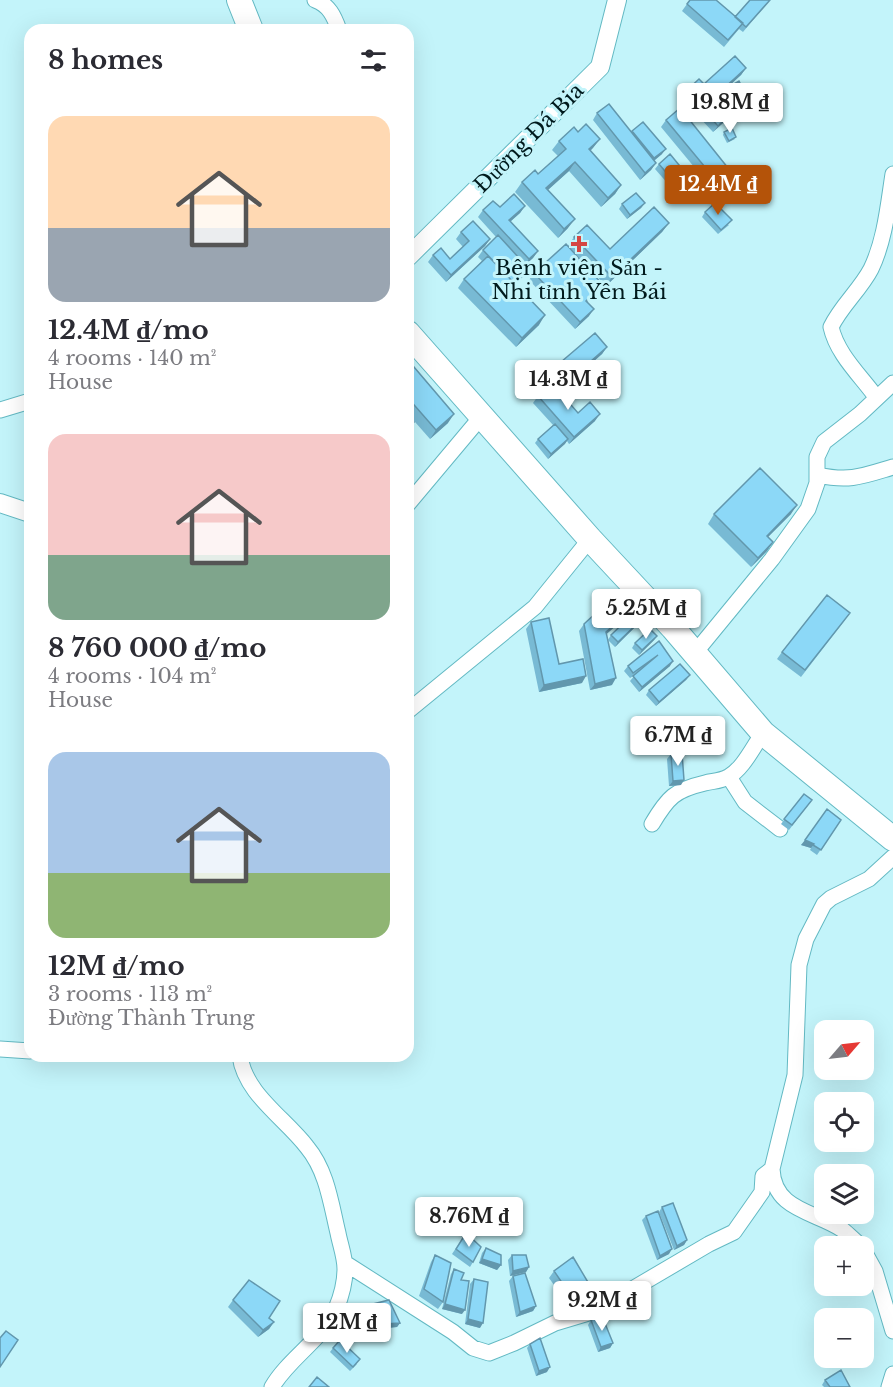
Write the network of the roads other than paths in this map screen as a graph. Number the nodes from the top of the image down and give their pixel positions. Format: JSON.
{"nodes":[{"id":1,"x":239,"y":0,"type":"edge"},
{"id":2,"x":315,"y":0,"type":"edge"},
{"id":3,"x":617,"y":0,"type":"edge"},
{"id":4,"x":249,"y":24,"type":"edge"},
{"id":5,"x":337,"y":24,"type":"edge"},
{"id":6,"x":893,"y":174,"type":"edge"},
{"id":7,"x":414,"y":251,"type":"edge"},
{"id":8,"x":414,"y":340,"type":"edge"},
{"id":9,"x":893,"y":383,"type":"edge"},
{"id":10,"x":876,"y":397,"type":"junction"},
{"id":11,"x":24,"y":403,"type":"edge"},
{"id":12,"x":0,"y":410,"type":"edge"},
{"id":13,"x":481,"y":417,"type":"junction"},
{"id":14,"x":893,"y":467,"type":"edge"},
{"id":15,"x":818,"y":475,"type":"junction"},
{"id":16,"x":414,"y":497,"type":"edge"},
{"id":17,"x":0,"y":503,"type":"edge"},
{"id":18,"x":24,"y":511,"type":"edge"},
{"id":19,"x":590,"y":539,"type":"junction"},
{"id":20,"x":694,"y":654,"type":"junction"},
{"id":21,"x":414,"y":706,"type":"edge"},
{"id":22,"x":763,"y":734,"type":"junction"},
{"id":23,"x":729,"y":777,"type":"junction"},
{"id":24,"x":652,"y":824,"type":"dead end"},
{"id":25,"x":780,"y":829,"type":"dead end"},
{"id":26,"x":893,"y":839,"type":"edge"},
{"id":27,"x":893,"y":857,"type":"edge"},
{"id":28,"x":0,"y":1049,"type":"edge"},
{"id":29,"x":24,"y":1051,"type":"edge"},
{"id":30,"x":241,"y":1062,"type":"edge"},
{"id":31,"x":772,"y":1169,"type":"junction"},
{"id":32,"x":849,"y":1236,"type":"edge"},
{"id":33,"x":345,"y":1263,"type":"junction"},
{"id":34,"x":874,"y":1271,"type":"edge"},
{"id":35,"x":893,"y":1331,"type":"edge"},
{"id":36,"x":893,"y":1374,"type":"edge"},
{"id":37,"x":272,"y":1387,"type":"edge"},
{"id":38,"x":889,"y":1387,"type":"edge"}],
"edges":[{"from":1,"to":4,"type":"main road"},
{"from":2,"to":5,"type":"street"},
{"from":3,"to":7,"type":"street","name":"Đường Đá Bia"},
{"from":6,"to":10,"type":"street"},
{"from":8,"to":13,"type":"main road"},
{"from":9,"to":10,"type":"street"},
{"from":10,"to":15,"type":"street"},
{"from":11,"to":12,"type":"street"},
{"from":13,"to":16,"type":"street"},
{"from":13,"to":19,"type":"main road"},
{"from":14,"to":15,"type":"street"},
{"from":15,"to":20,"type":"street"},
{"from":17,"to":18,"type":"street"},
{"from":19,"to":20,"type":"main road"},
{"from":19,"to":21,"type":"street"},
{"from":20,"to":22,"type":"main road"},
{"from":22,"to":23,"type":"street"},
{"from":22,"to":26,"type":"main road"},
{"from":23,"to":24,"type":"street"},
{"from":23,"to":25,"type":"street"},
{"from":27,"to":31,"type":"street"},
{"from":28,"to":29,"type":"street"},
{"from":30,"to":33,"type":"street"},
{"from":31,"to":32,"type":"street"},
{"from":31,"to":33,"type":"street"},
{"from":33,"to":37,"type":"street"},
{"from":34,"to":35,"type":"street"},
{"from":36,"to":38,"type":"street"}]}
